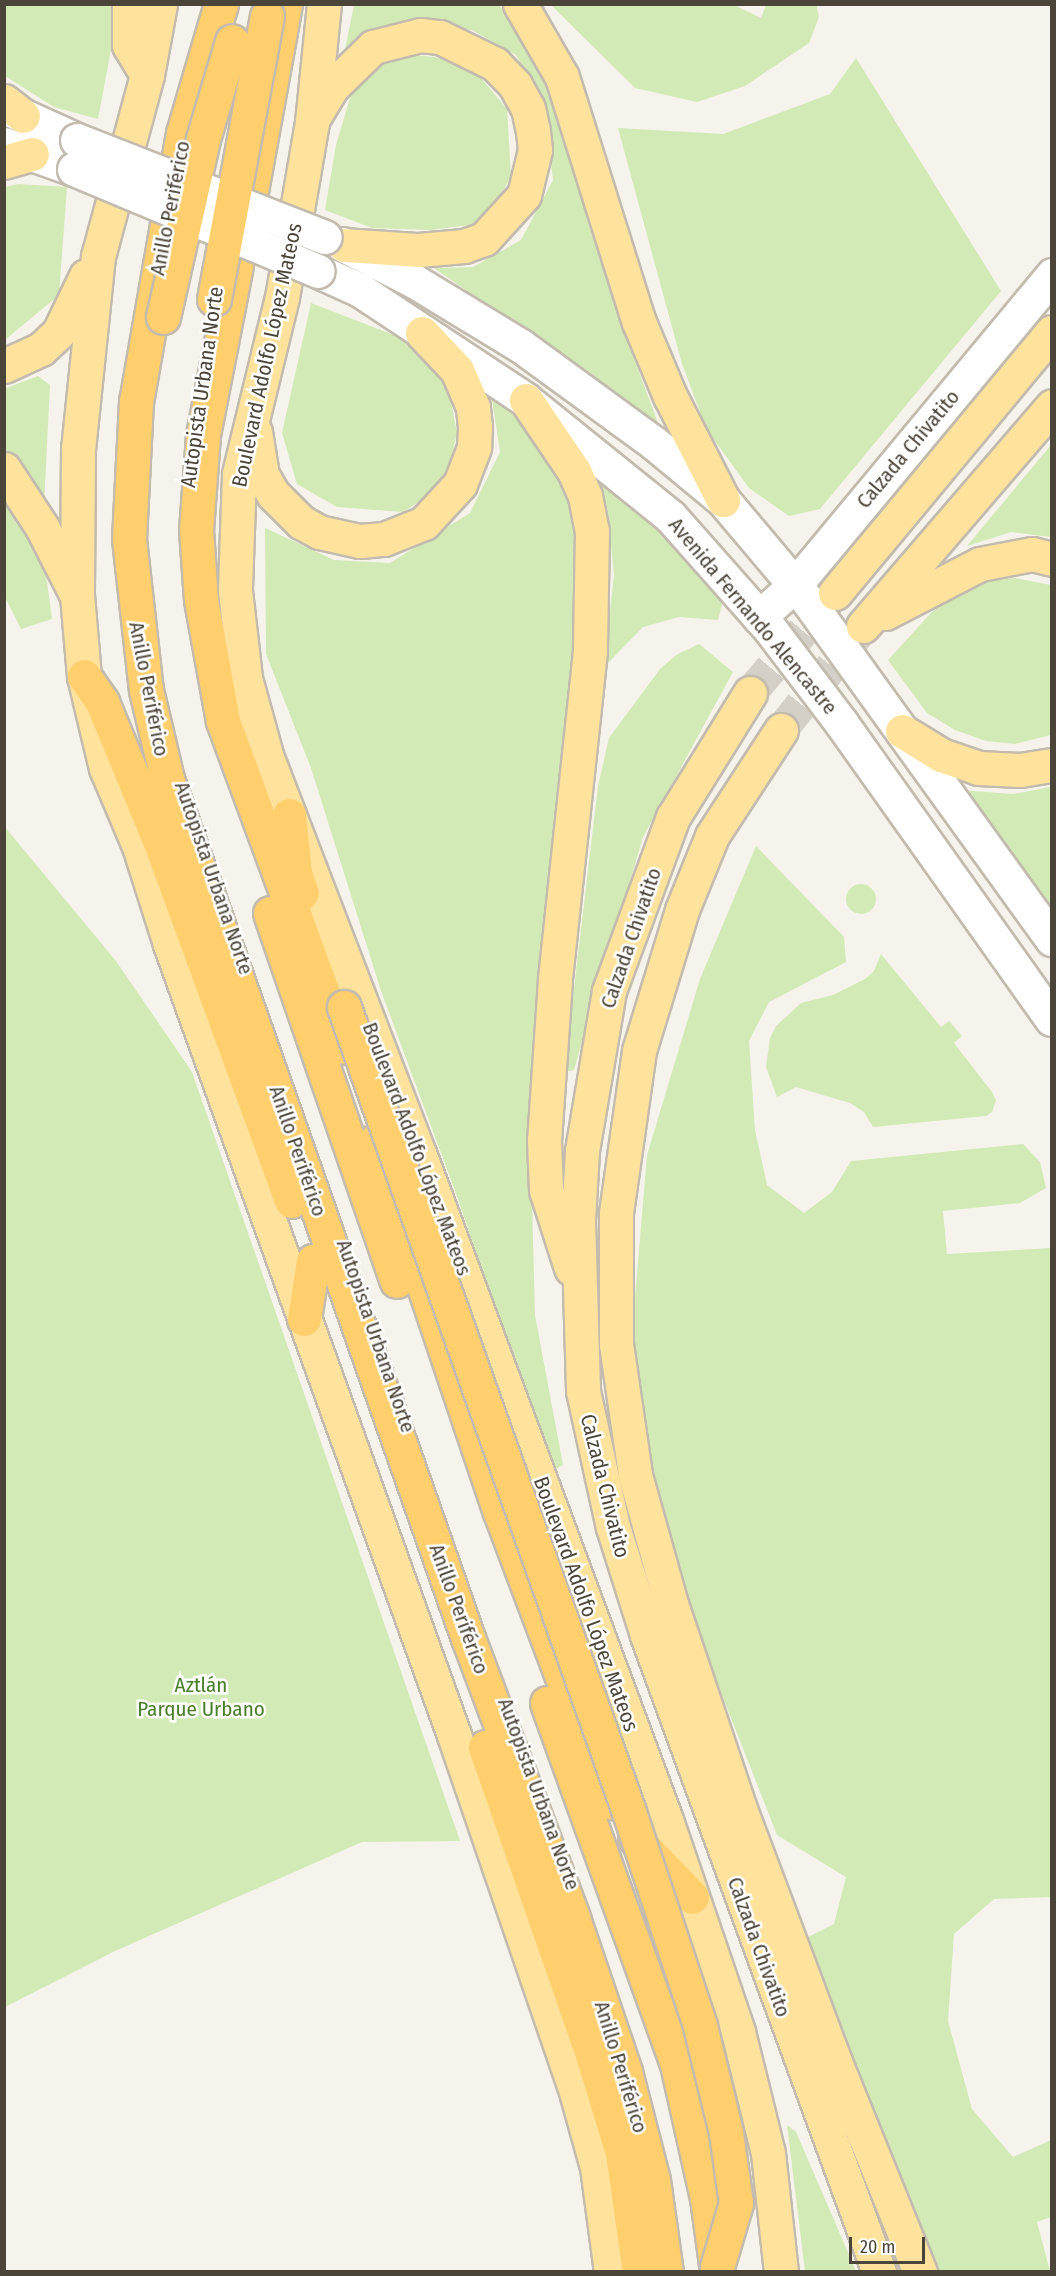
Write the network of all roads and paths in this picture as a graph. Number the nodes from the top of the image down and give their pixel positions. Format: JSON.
{"nodes":[{"id":1,"x":129,"y":4,"type":"edge"},
{"id":2,"x":160,"y":4,"type":"edge"},
{"id":3,"x":221,"y":4,"type":"edge"},
{"id":4,"x":238,"y":4,"type":"edge"},
{"id":5,"x":268,"y":4,"type":"edge"},
{"id":6,"x":285,"y":4,"type":"edge"},
{"id":7,"x":324,"y":4,"type":"edge"},
{"id":8,"x":520,"y":4,"type":"edge"},
{"id":9,"x":147,"y":75,"type":"junction"},
{"id":10,"x":11,"y":108,"type":"edge"},
{"id":11,"x":312,"y":122,"type":"junction"},
{"id":12,"x":14,"y":153,"type":"edge"},
{"id":13,"x":76,"y":154,"type":"junction"},
{"id":14,"x":334,"y":241,"type":"junction"},
{"id":15,"x":98,"y":256,"type":"junction"},
{"id":16,"x":1052,"y":275,"type":"edge"},
{"id":17,"x":1052,"y":332,"type":"edge"},
{"id":18,"x":422,"y":333,"type":"junction"},
{"id":19,"x":4,"y":366,"type":"edge"},
{"id":20,"x":526,"y":400,"type":"junction"},
{"id":21,"x":1052,"y":406,"type":"edge"},
{"id":22,"x":254,"y":411,"type":"junction"},
{"id":23,"x":4,"y":469,"type":"edge"},
{"id":24,"x":723,"y":501,"type":"junction"},
{"id":25,"x":1052,"y":559,"type":"edge"},
{"id":26,"x":795,"y":585,"type":"junction"},
{"id":27,"x":835,"y":593,"type":"tunnel mouth"},
{"id":28,"x":77,"y":595,"type":"junction"},
{"id":29,"x":759,"y":617,"type":"junction"},
{"id":30,"x":84,"y":676,"type":"junction"},
{"id":31,"x":750,"y":693,"type":"tunnel mouth"},
{"id":32,"x":781,"y":730,"type":"tunnel mouth"},
{"id":33,"x":902,"y":731,"type":"junction"},
{"id":34,"x":1052,"y":765,"type":"edge"},
{"id":35,"x":289,"y":815,"type":"junction"},
{"id":36,"x":1052,"y":939,"type":"edge"},
{"id":37,"x":1052,"y":1019,"type":"edge"},
{"id":38,"x":579,"y":1284,"type":"junction"},
{"id":39,"x":317,"y":1314,"type":"junction"},
{"id":40,"x":616,"y":1818,"type":"junction"},
{"id":41,"x":692,"y":1897,"type":"junction"},
{"id":42,"x":723,"y":2270,"type":"edge"},
{"id":43,"x":611,"y":2271,"type":"edge"},
{"id":44,"x":639,"y":2271,"type":"edge"},
{"id":45,"x":666,"y":2271,"type":"edge"},
{"id":46,"x":675,"y":2271,"type":"edge"},
{"id":47,"x":782,"y":2271,"type":"edge"},
{"id":48,"x":879,"y":2271,"type":"edge"},
{"id":49,"x":920,"y":2271,"type":"edge"}],
"edges":[{"from":1,"to":9,"type":"main road"},
{"from":2,"to":9,"type":"main road"},
{"from":3,"to":45,"type":"highway","name":"Anillo Periférico"},
{"from":4,"to":46,"type":"highway","name":"Autopista Urbana Norte","bridge":true},
{"from":5,"to":42,"type":"highway","name":"Autopista Urbana Norte","bridge":true},
{"from":6,"to":40,"type":"highway"},
{"from":7,"to":11,"type":"main road","name":"Boulevard Adolfo López Mateos"},
{"from":8,"to":24,"type":"main road"},
{"from":9,"to":15,"type":"main road"},
{"from":10,"to":13,"type":"street","name":"Avenida Fernando Alencastre"},
{"from":11,"to":14,"type":"main road"},
{"from":11,"to":22,"type":"main road","name":"Boulevard Adolfo López Mateos"},
{"from":12,"to":13,"type":"street","name":"Avenida Fernando Alencastre"},
{"from":13,"to":14,"type":"street","name":"Avenida Fernando Alencastre","bridge":true},
{"from":13,"to":18,"type":"street","name":"Avenida Fernando Alencastre","bridge":true},
{"from":14,"to":24,"type":"street","name":"Avenida Fernando Alencastre"},
{"from":15,"to":19,"type":"main road"},
{"from":15,"to":28,"type":"main road"},
{"from":16,"to":26,"type":"street","name":"Calzada Chivatito"},
{"from":17,"to":27,"type":"main road","name":"Calzada Chivatito"},
{"from":18,"to":20,"type":"street","name":"Avenida Fernando Alencastre"},
{"from":18,"to":22,"type":"main road"},
{"from":20,"to":29,"type":"street","name":"Avenida Fernando Alencastre"},
{"from":20,"to":38,"type":"main road"},
{"from":21,"to":25,"type":"main road"},
{"from":22,"to":35,"type":"main road","name":"Boulevard Adolfo López Mateos"},
{"from":23,"to":28,"type":"main road"},
{"from":24,"to":26,"type":"street","name":"Avenida Fernando Alencastre"},
{"from":26,"to":29,"type":"street","name":"Calzada Chivatito"},
{"from":26,"to":33,"type":"street","name":"Avenida Fernando Alencastre"},
{"from":28,"to":30,"type":"main road"},
{"from":29,"to":37,"type":"street","name":"Avenida Fernando Alencastre"},
{"from":30,"to":39,"type":"main road"},
{"from":30,"to":39,"type":"highway"},
{"from":31,"to":38,"type":"main road","name":"Calzada Chivatito"},
{"from":32,"to":49,"type":"main road","name":"Calzada Chivatito"},
{"from":33,"to":34,"type":"main road"},
{"from":33,"to":36,"type":"street","name":"Avenida Fernando Alencastre"},
{"from":35,"to":41,"type":"main road","name":"Boulevard Adolfo López Mateos"},
{"from":35,"to":42,"type":"highway","bridge":true},
{"from":38,"to":48,"type":"main road","name":"Calzada Chivatito"},
{"from":39,"to":43,"type":"main road"},
{"from":39,"to":44,"type":"highway"},
{"from":40,"to":41,"type":"highway"},
{"from":40,"to":42,"type":"highway"},
{"from":41,"to":47,"type":"main road","name":"Boulevard Adolfo López Mateos"}]}
